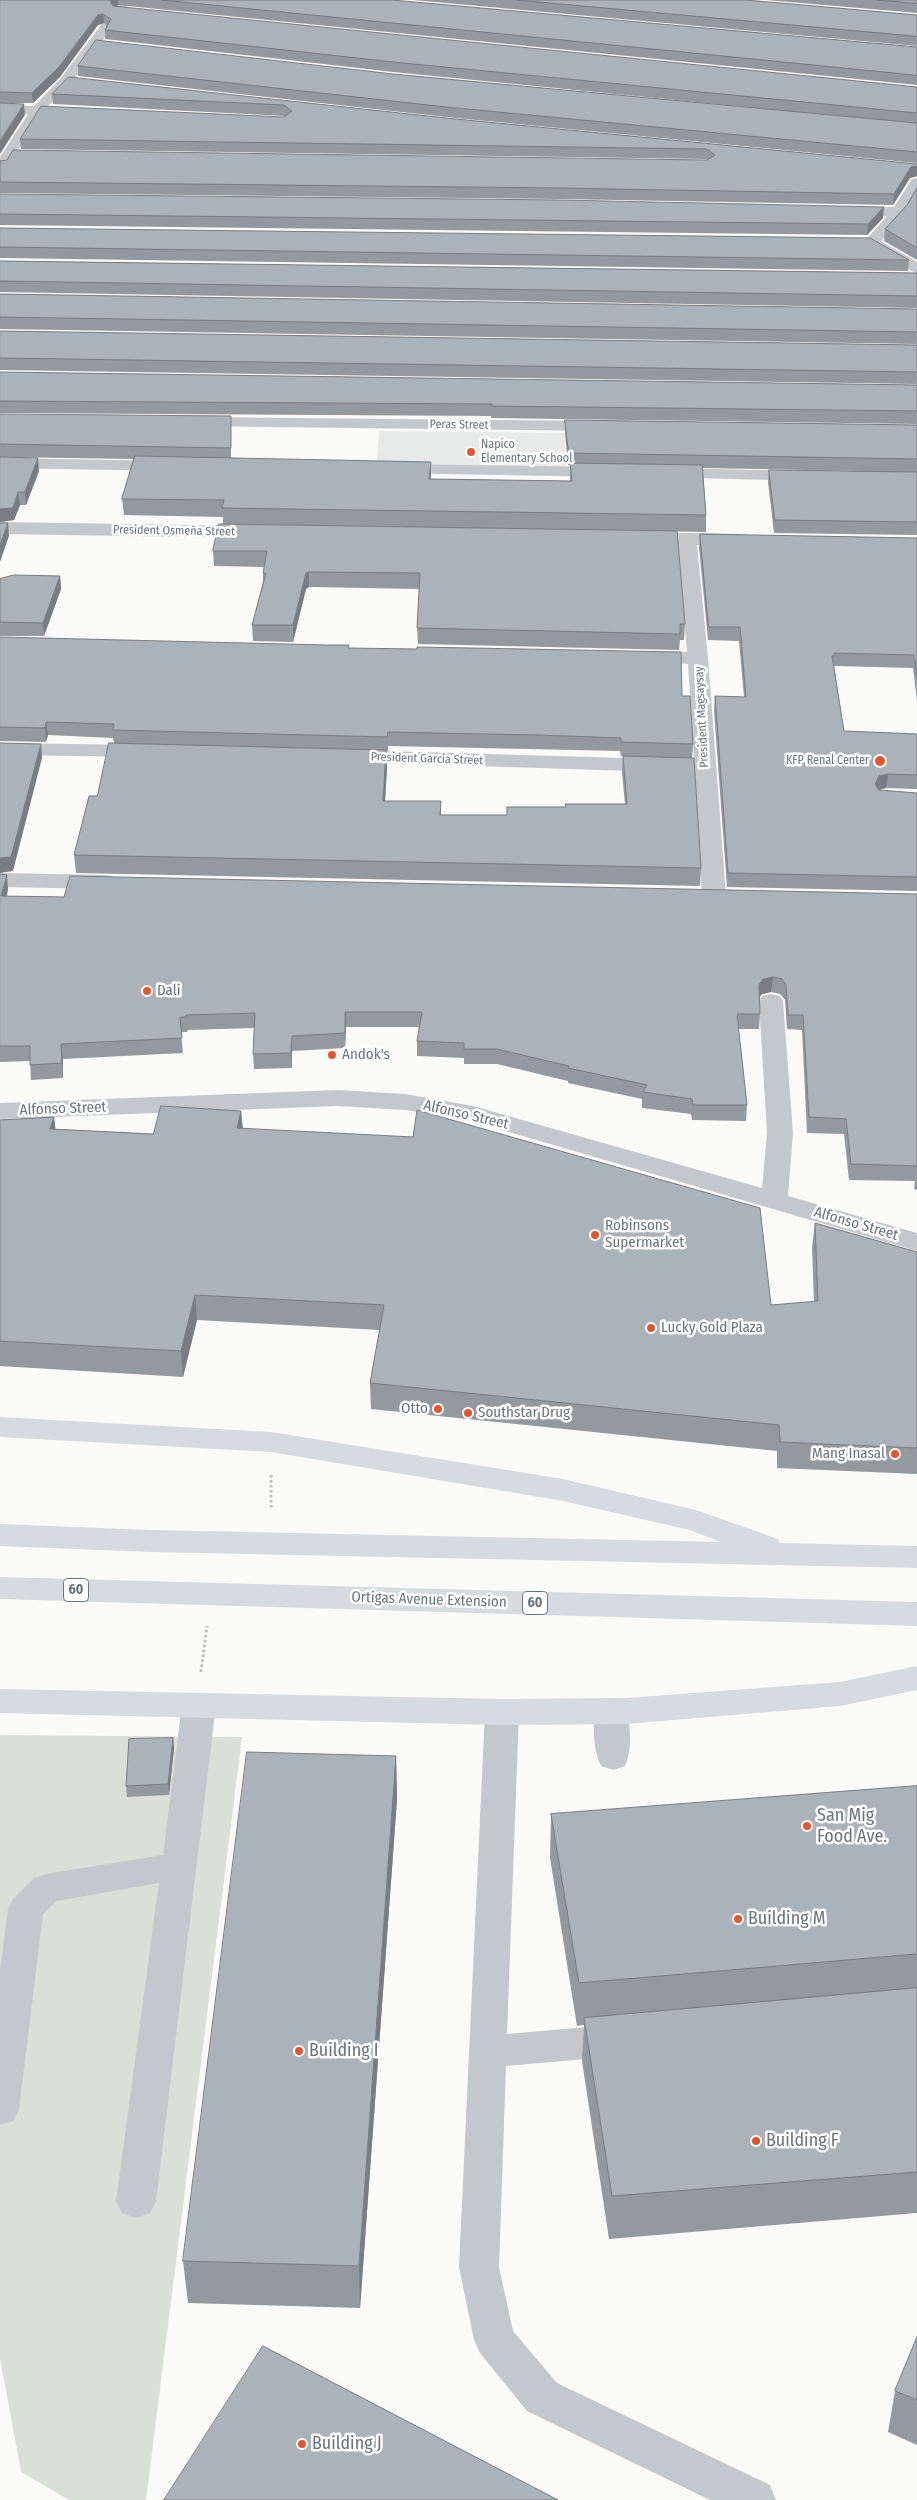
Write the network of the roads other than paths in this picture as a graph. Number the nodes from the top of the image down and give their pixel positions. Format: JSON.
{"nodes":[{"id":1,"x":122,"y":6,"type":"edge"},
{"id":2,"x":138,"y":13,"type":"edge"},
{"id":3,"x":93,"y":44,"type":"junction"},
{"id":4,"x":112,"y":46,"type":"edge"},
{"id":5,"x":66,"y":80,"type":"junction"},
{"id":6,"x":85,"y":83,"type":"edge"},
{"id":7,"x":0,"y":108,"type":"edge"},
{"id":8,"x":37,"y":110,"type":"junction"},
{"id":9,"x":94,"y":113,"type":"edge"},
{"id":10,"x":10,"y":155,"type":"junction"},
{"id":11,"x":29,"y":155,"type":"edge"},
{"id":12,"x":0,"y":168,"type":"edge"},
{"id":13,"x":917,"y":182,"type":"edge"},
{"id":14,"x":829,"y":210,"type":"edge"},
{"id":15,"x":899,"y":212,"type":"junction"},
{"id":16,"x":852,"y":242,"type":"edge"},
{"id":17,"x":872,"y":242,"type":"junction"},
{"id":18,"x":917,"y":269,"type":"edge"},
{"id":19,"x":897,"y":278,"type":"edge"},
{"id":20,"x":917,"y":278,"type":"edge"},
{"id":21,"x":178,"y":422,"type":"edge"},
{"id":22,"x":613,"y":427,"type":"edge"},
{"id":23,"x":0,"y":463,"type":"edge"},
{"id":24,"x":191,"y":466,"type":"edge"},
{"id":25,"x":378,"y":469,"type":"edge"},
{"id":26,"x":623,"y":473,"type":"edge"},
{"id":27,"x":652,"y":473,"type":"edge"},
{"id":28,"x":819,"y":476,"type":"edge"},
{"id":29,"x":0,"y":528,"type":"edge"},
{"id":30,"x":279,"y":532,"type":"edge"},
{"id":31,"x":627,"y":538,"type":"edge"},
{"id":32,"x":687,"y":539,"type":"junction"},
{"id":33,"x":752,"y":540,"type":"edge"},
{"id":34,"x":623,"y":656,"type":"edge"},
{"id":35,"x":698,"y":658,"type":"junction"},
{"id":36,"x":0,"y":750,"type":"edge"},
{"id":37,"x":163,"y":752,"type":"edge"},
{"id":38,"x":332,"y":756,"type":"edge"},
{"id":39,"x":704,"y":767,"type":"junction"},
{"id":40,"x":0,"y":880,"type":"edge"},
{"id":41,"x":129,"y":883,"type":"edge"},
{"id":42,"x":714,"y":896,"type":"edge"},
{"id":43,"x":771,"y":1001,"type":"dead end"},
{"id":44,"x":0,"y":1111,"type":"edge"},
{"id":45,"x":774,"y":1201,"type":"junction"},
{"id":46,"x":917,"y":1242,"type":"edge"},
{"id":47,"x":0,"y":1427,"type":"edge"},
{"id":48,"x":0,"y":1535,"type":"edge"},
{"id":49,"x":787,"y":1554,"type":"junction"},
{"id":50,"x":917,"y":1557,"type":"edge"},
{"id":51,"x":0,"y":1588,"type":"edge"},
{"id":52,"x":917,"y":1614,"type":"edge"},
{"id":53,"x":917,"y":1678,"type":"edge"},
{"id":54,"x":200,"y":1691,"type":"junction"},
{"id":55,"x":0,"y":1702,"type":"edge"},
{"id":56,"x":611,"y":1711,"type":"junction"},
{"id":57,"x":502,"y":1712,"type":"junction"},
{"id":58,"x":613,"y":1757,"type":"dead end"},
{"id":59,"x":179,"y":1866,"type":"junction"},
{"id":60,"x":653,"y":2037,"type":"edge"},
{"id":61,"x":487,"y":2052,"type":"junction"},
{"id":62,"x":0,"y":2109,"type":"edge"},
{"id":63,"x":136,"y":2201,"type":"dead end"},
{"id":64,"x":755,"y":2500,"type":"edge"}],
"edges":[{"from":1,"to":2,"type":"street"},
{"from":1,"to":3,"type":"street"},
{"from":3,"to":4,"type":"street"},
{"from":3,"to":5,"type":"street"},
{"from":5,"to":6,"type":"street"},
{"from":5,"to":8,"type":"street"},
{"from":7,"to":8,"type":"street"},
{"from":8,"to":9,"type":"street"},
{"from":8,"to":10,"type":"street"},
{"from":10,"to":11,"type":"street"},
{"from":10,"to":12,"type":"street"},
{"from":13,"to":15,"type":"street"},
{"from":14,"to":15,"type":"street"},
{"from":15,"to":17,"type":"street"},
{"from":16,"to":17,"type":"street"},
{"from":17,"to":18,"type":"street"},
{"from":19,"to":20,"type":"street"},
{"from":21,"to":22,"type":"street","name":"Peras Street"},
{"from":23,"to":24,"type":"street"},
{"from":25,"to":26,"type":"street"},
{"from":27,"to":28,"type":"street"},
{"from":29,"to":30,"type":"street","name":"President Osmeña Street"},
{"from":31,"to":32,"type":"street"},
{"from":32,"to":33,"type":"street"},
{"from":32,"to":35,"type":"street","name":"President Magsaysay"},
{"from":34,"to":35,"type":"street"},
{"from":35,"to":39,"type":"street","name":"President Magsaysay"},
{"from":36,"to":37,"type":"street"},
{"from":38,"to":39,"type":"street","name":"President Garcia Street"},
{"from":39,"to":42,"type":"street","name":"President Magsaysay"},
{"from":40,"to":41,"type":"street"},
{"from":43,"to":45,"type":"street"},
{"from":44,"to":45,"type":"street","name":"Alfonso Street"},
{"from":45,"to":46,"type":"street","name":"Alfonso Street"},
{"from":47,"to":49,"type":"main road"},
{"from":48,"to":49,"type":"main road"},
{"from":49,"to":50,"type":"main road"},
{"from":51,"to":52,"type":"main road","name":"Ortigas Avenue Extension","number":"60"},
{"from":53,"to":56,"type":"main road"},
{"from":54,"to":55,"type":"main road"},
{"from":54,"to":57,"type":"main road"},
{"from":54,"to":59,"type":"street"},
{"from":56,"to":57,"type":"main road"},
{"from":56,"to":58,"type":"street"},
{"from":57,"to":61,"type":"street"},
{"from":59,"to":62,"type":"street"},
{"from":59,"to":63,"type":"street"},
{"from":60,"to":61,"type":"street"},
{"from":61,"to":64,"type":"street"}]}
